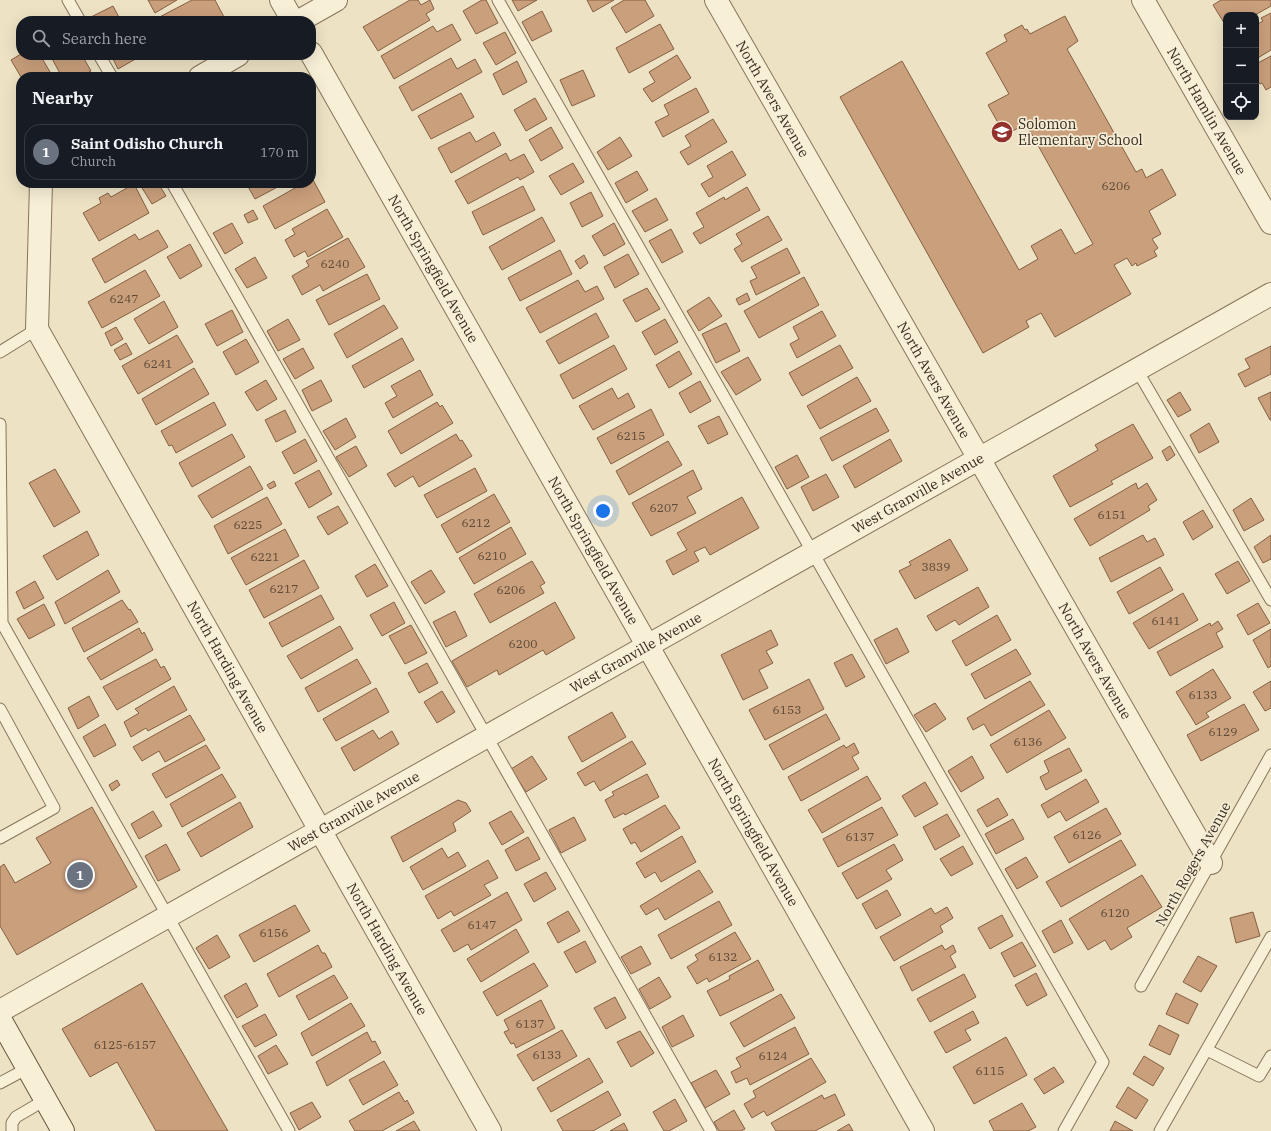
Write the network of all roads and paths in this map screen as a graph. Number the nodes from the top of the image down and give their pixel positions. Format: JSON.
{"nodes":[{"id":1,"x":68,"y":0,"type":"edge"},
{"id":2,"x":281,"y":0,"type":"edge"},
{"id":3,"x":336,"y":0,"type":"edge"},
{"id":4,"x":498,"y":0,"type":"edge"},
{"id":5,"x":716,"y":0,"type":"edge"},
{"id":6,"x":1143,"y":0,"type":"edge"},
{"id":7,"x":77,"y":16,"type":"edge"},
{"id":8,"x":290,"y":16,"type":"edge"},
{"id":9,"x":308,"y":16,"type":"edge"},
{"id":10,"x":103,"y":60,"type":"edge"},
{"id":11,"x":229,"y":60,"type":"edge"},
{"id":12,"x":315,"y":60,"type":"edge"},
{"id":13,"x":109,"y":72,"type":"edge"},
{"id":14,"x":209,"y":72,"type":"edge"},
{"id":15,"x":41,"y":188,"type":"edge"},
{"id":16,"x":175,"y":188,"type":"edge"},
{"id":17,"x":1271,"y":223,"type":"edge"},
{"id":18,"x":1271,"y":294,"type":"edge"},
{"id":19,"x":37,"y":329,"type":"junction"},
{"id":20,"x":0,"y":352,"type":"edge"},
{"id":21,"x":1137,"y":370,"type":"junction"},
{"id":22,"x":0,"y":424,"type":"edge"},
{"id":23,"x":979,"y":459,"type":"junction"},
{"id":24,"x":813,"y":553,"type":"junction"},
{"id":25,"x":1271,"y":600,"type":"edge"},
{"id":26,"x":648,"y":646,"type":"junction"},
{"id":27,"x":0,"y":708,"type":"edge"},
{"id":28,"x":487,"y":737,"type":"junction"},
{"id":29,"x":1271,"y":755,"type":"edge"},
{"id":30,"x":320,"y":831,"type":"junction"},
{"id":31,"x":0,"y":838,"type":"edge"},
{"id":32,"x":1211,"y":863,"type":"junction"},
{"id":33,"x":168,"y":916,"type":"junction"},
{"id":34,"x":1271,"y":937,"type":"edge"},
{"id":35,"x":1142,"y":986,"type":"dead end"},
{"id":36,"x":0,"y":1011,"type":"edge"},
{"id":37,"x":0,"y":1019,"type":"edge"},
{"id":38,"x":1207,"y":1050,"type":"junction"},
{"id":39,"x":1271,"y":1056,"type":"edge"},
{"id":40,"x":28,"y":1068,"type":"junction"},
{"id":41,"x":0,"y":1083,"type":"edge"},
{"id":42,"x":46,"y":1100,"type":"junction"},
{"id":43,"x":12,"y":1131,"type":"edge"},
{"id":44,"x":63,"y":1131,"type":"edge"},
{"id":45,"x":289,"y":1131,"type":"edge"},
{"id":46,"x":490,"y":1131,"type":"edge"},
{"id":47,"x":711,"y":1131,"type":"edge"},
{"id":48,"x":923,"y":1131,"type":"edge"},
{"id":49,"x":1064,"y":1131,"type":"edge"},
{"id":50,"x":1160,"y":1131,"type":"edge"}],
"edges":[{"from":1,"to":7,"type":"lane"},
{"from":2,"to":8,"type":"street"},
{"from":3,"to":9,"type":"street"},
{"from":4,"to":24,"type":"lane"},
{"from":5,"to":23,"type":"street","name":"North Avers Avenue"},
{"from":6,"to":17,"type":"street","name":"North Hamlin Avenue"},
{"from":10,"to":13,"type":"lane"},
{"from":11,"to":14,"type":"street"},
{"from":12,"to":26,"type":"street","name":"North Springfield Avenue"},
{"from":15,"to":19,"type":"street"},
{"from":16,"to":28,"type":"lane"},
{"from":18,"to":21,"type":"street","name":"West Granville Avenue"},
{"from":19,"to":20,"type":"lane"},
{"from":19,"to":30,"type":"street","name":"North Harding Avenue"},
{"from":21,"to":23,"type":"street","name":"West Granville Avenue"},
{"from":21,"to":25,"type":"lane"},
{"from":22,"to":33,"type":"lane"},
{"from":23,"to":24,"type":"street","name":"West Granville Avenue"},
{"from":23,"to":32,"type":"street","name":"North Avers Avenue"},
{"from":24,"to":26,"type":"street","name":"West Granville Avenue"},
{"from":24,"to":49,"type":"lane"},
{"from":26,"to":28,"type":"street","name":"West Granville Avenue"},
{"from":26,"to":48,"type":"street","name":"North Springfield Avenue"},
{"from":27,"to":31,"type":"lane"},
{"from":28,"to":30,"type":"street","name":"West Granville Avenue"},
{"from":28,"to":47,"type":"lane"},
{"from":29,"to":32,"type":"lane","name":"North Rogers Avenue"},
{"from":30,"to":33,"type":"street","name":"West Granville Avenue"},
{"from":30,"to":46,"type":"street","name":"North Harding Avenue"},
{"from":32,"to":35,"type":"lane","name":"North Rogers Avenue"},
{"from":33,"to":36,"type":"street","name":"West Granville Avenue"},
{"from":33,"to":45,"type":"lane"},
{"from":34,"to":38,"type":"lane"},
{"from":37,"to":40,"type":"street"},
{"from":38,"to":39,"type":"lane"},
{"from":38,"to":50,"type":"lane"},
{"from":40,"to":41,"type":"lane"},
{"from":40,"to":42,"type":"street"},
{"from":42,"to":43,"type":"lane"},
{"from":42,"to":44,"type":"street"}]}
